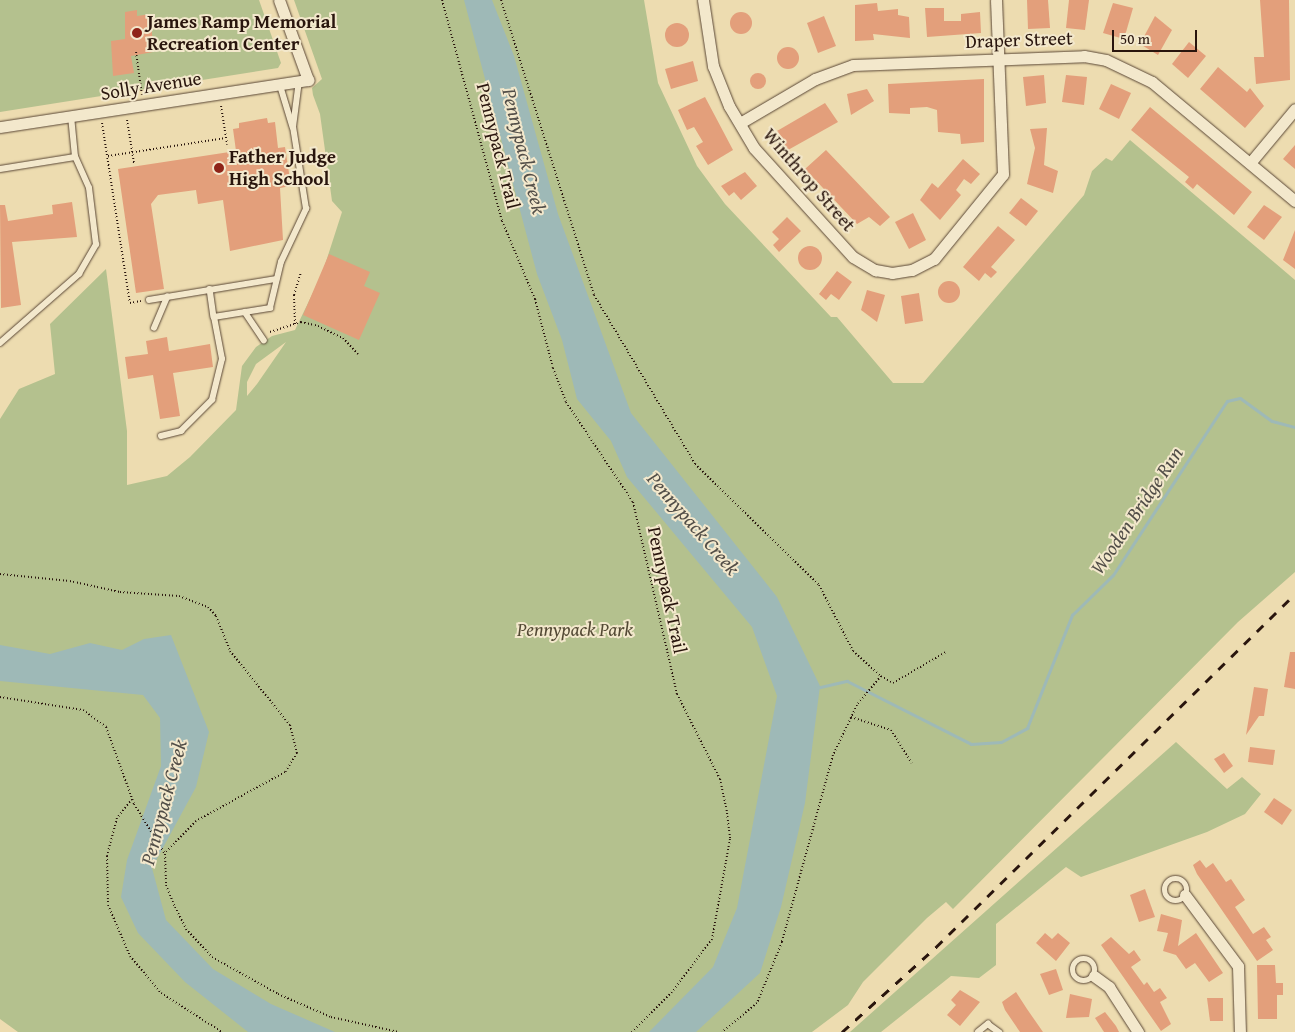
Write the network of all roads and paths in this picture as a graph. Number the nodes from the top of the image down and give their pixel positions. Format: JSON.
{"nodes":[{"id":1,"x":279,"y":0,"type":"edge"},
{"id":2,"x":442,"y":0,"type":"edge"},
{"id":3,"x":501,"y":0,"type":"edge"},
{"id":4,"x":702,"y":0,"type":"edge"},
{"id":5,"x":996,"y":0,"type":"edge"},
{"id":6,"x":136,"y":52,"type":"dead end"},
{"id":7,"x":1000,"y":57,"type":"junction"},
{"id":8,"x":303,"y":81,"type":"junction"},
{"id":9,"x":280,"y":84,"type":"junction"},
{"id":10,"x":144,"y":105,"type":"junction"},
{"id":11,"x":221,"y":106,"type":"dead end"},
{"id":12,"x":1295,"y":109,"type":"edge"},
{"id":13,"x":71,"y":116,"type":"junction"},
{"id":14,"x":127,"y":120,"type":"dead end"},
{"id":15,"x":740,"y":123,"type":"junction"},
{"id":16,"x":102,"y":124,"type":"dead end"},
{"id":17,"x":0,"y":127,"type":"edge"},
{"id":18,"x":293,"y":127,"type":"junction"},
{"id":19,"x":226,"y":138,"type":"junction"},
{"id":20,"x":227,"y":145,"type":"dead end"},
{"id":21,"x":132,"y":152,"type":"junction"},
{"id":22,"x":108,"y":156,"type":"junction"},
{"id":23,"x":76,"y":157,"type":"junction"},
{"id":24,"x":134,"y":163,"type":"dead end"},
{"id":25,"x":1250,"y":163,"type":"junction"},
{"id":26,"x":0,"y":169,"type":"edge"},
{"id":27,"x":1295,"y":201,"type":"edge"},
{"id":28,"x":301,"y":272,"type":"dead end"},
{"id":29,"x":276,"y":279,"type":"junction"},
{"id":30,"x":210,"y":289,"type":"junction"},
{"id":31,"x":167,"y":296,"type":"junction"},
{"id":32,"x":149,"y":300,"type":"joint"},
{"id":33,"x":245,"y":312,"type":"junction"},
{"id":34,"x":214,"y":317,"type":"junction"},
{"id":35,"x":295,"y":324,"type":"junction"},
{"id":36,"x":154,"y":328,"type":"dead end"},
{"id":37,"x":262,"y":338,"type":"joint"},
{"id":38,"x":0,"y":343,"type":"edge"},
{"id":39,"x":358,"y":354,"type":"dead end"},
{"id":40,"x":161,"y":436,"type":"dead end"},
{"id":41,"x":0,"y":574,"type":"edge"},
{"id":42,"x":946,"y":652,"type":"dead end"},
{"id":43,"x":881,"y":676,"type":"junction"},
{"id":44,"x":0,"y":697,"type":"edge"},
{"id":45,"x":851,"y":717,"type":"junction"},
{"id":46,"x":912,"y":762,"type":"dead end"},
{"id":47,"x":132,"y":799,"type":"junction"},
{"id":48,"x":164,"y":852,"type":"junction"},
{"id":49,"x":1185,"y":895,"type":"dead end"},
{"id":50,"x":1094,"y":976,"type":"junction"},
{"id":51,"x":222,"y":1032,"type":"edge"},
{"id":52,"x":398,"y":1032,"type":"edge"},
{"id":53,"x":632,"y":1032,"type":"edge"},
{"id":54,"x":722,"y":1032,"type":"edge"},
{"id":55,"x":978,"y":1032,"type":"edge"},
{"id":56,"x":999,"y":1032,"type":"edge"},
{"id":57,"x":1138,"y":1032,"type":"edge"},
{"id":58,"x":1240,"y":1032,"type":"edge"}],
"edges":[{"from":1,"to":8,"type":"street"},
{"from":2,"to":53,"type":"path","name":"Pennypack Trail"},
{"from":3,"to":43,"type":"path"},
{"from":4,"to":15,"type":"street","name":"Winthrop Street"},
{"from":5,"to":7,"type":"street","name":"Winthrop Street"},
{"from":6,"to":10,"type":"path"},
{"from":7,"to":15,"type":"street","name":"Draper Street"},
{"from":7,"to":15,"type":"street","name":"Winthrop Street"},
{"from":7,"to":25,"type":"street","name":"Draper Street"},
{"from":8,"to":9,"type":"street","name":"Solly Avenue"},
{"from":8,"to":18,"type":"lane"},
{"from":9,"to":10,"type":"street","name":"Solly Avenue"},
{"from":9,"to":18,"type":"lane"},
{"from":10,"to":13,"type":"street","name":"Solly Avenue"},
{"from":11,"to":19,"type":"path"},
{"from":12,"to":25,"type":"street"},
{"from":13,"to":17,"type":"street","name":"Solly Avenue"},
{"from":13,"to":23,"type":"lane"},
{"from":14,"to":21,"type":"path"},
{"from":16,"to":22,"type":"path"},
{"from":18,"to":29,"type":"lane"},
{"from":19,"to":20,"type":"path"},
{"from":19,"to":21,"type":"path"},
{"from":21,"to":22,"type":"path"},
{"from":21,"to":24,"type":"path"},
{"from":22,"to":32,"type":"path"},
{"from":23,"to":26,"type":"lane"},
{"from":23,"to":38,"type":"lane"},
{"from":25,"to":27,"type":"street","name":"Draper Street"},
{"from":28,"to":35,"type":"path"},
{"from":29,"to":30,"type":"lane"},
{"from":29,"to":33,"type":"lane"},
{"from":30,"to":31,"type":"lane"},
{"from":30,"to":34,"type":"lane"},
{"from":31,"to":32,"type":"lane"},
{"from":31,"to":36,"type":"lane"},
{"from":33,"to":34,"type":"lane"},
{"from":33,"to":37,"type":"lane"},
{"from":34,"to":40,"type":"lane"},
{"from":35,"to":37,"type":"path"},
{"from":35,"to":39,"type":"path"},
{"from":41,"to":48,"type":"path"},
{"from":42,"to":43,"type":"path"},
{"from":43,"to":45,"type":"path"},
{"from":44,"to":47,"type":"path"},
{"from":45,"to":46,"type":"path"},
{"from":45,"to":54,"type":"path"},
{"from":47,"to":48,"type":"path"},
{"from":47,"to":51,"type":"path"},
{"from":48,"to":52,"type":"path"},
{"from":49,"to":58,"type":"street"},
{"from":50,"to":50,"type":"lane"},
{"from":50,"to":57,"type":"street"},
{"from":55,"to":56,"type":"lane"}]}
